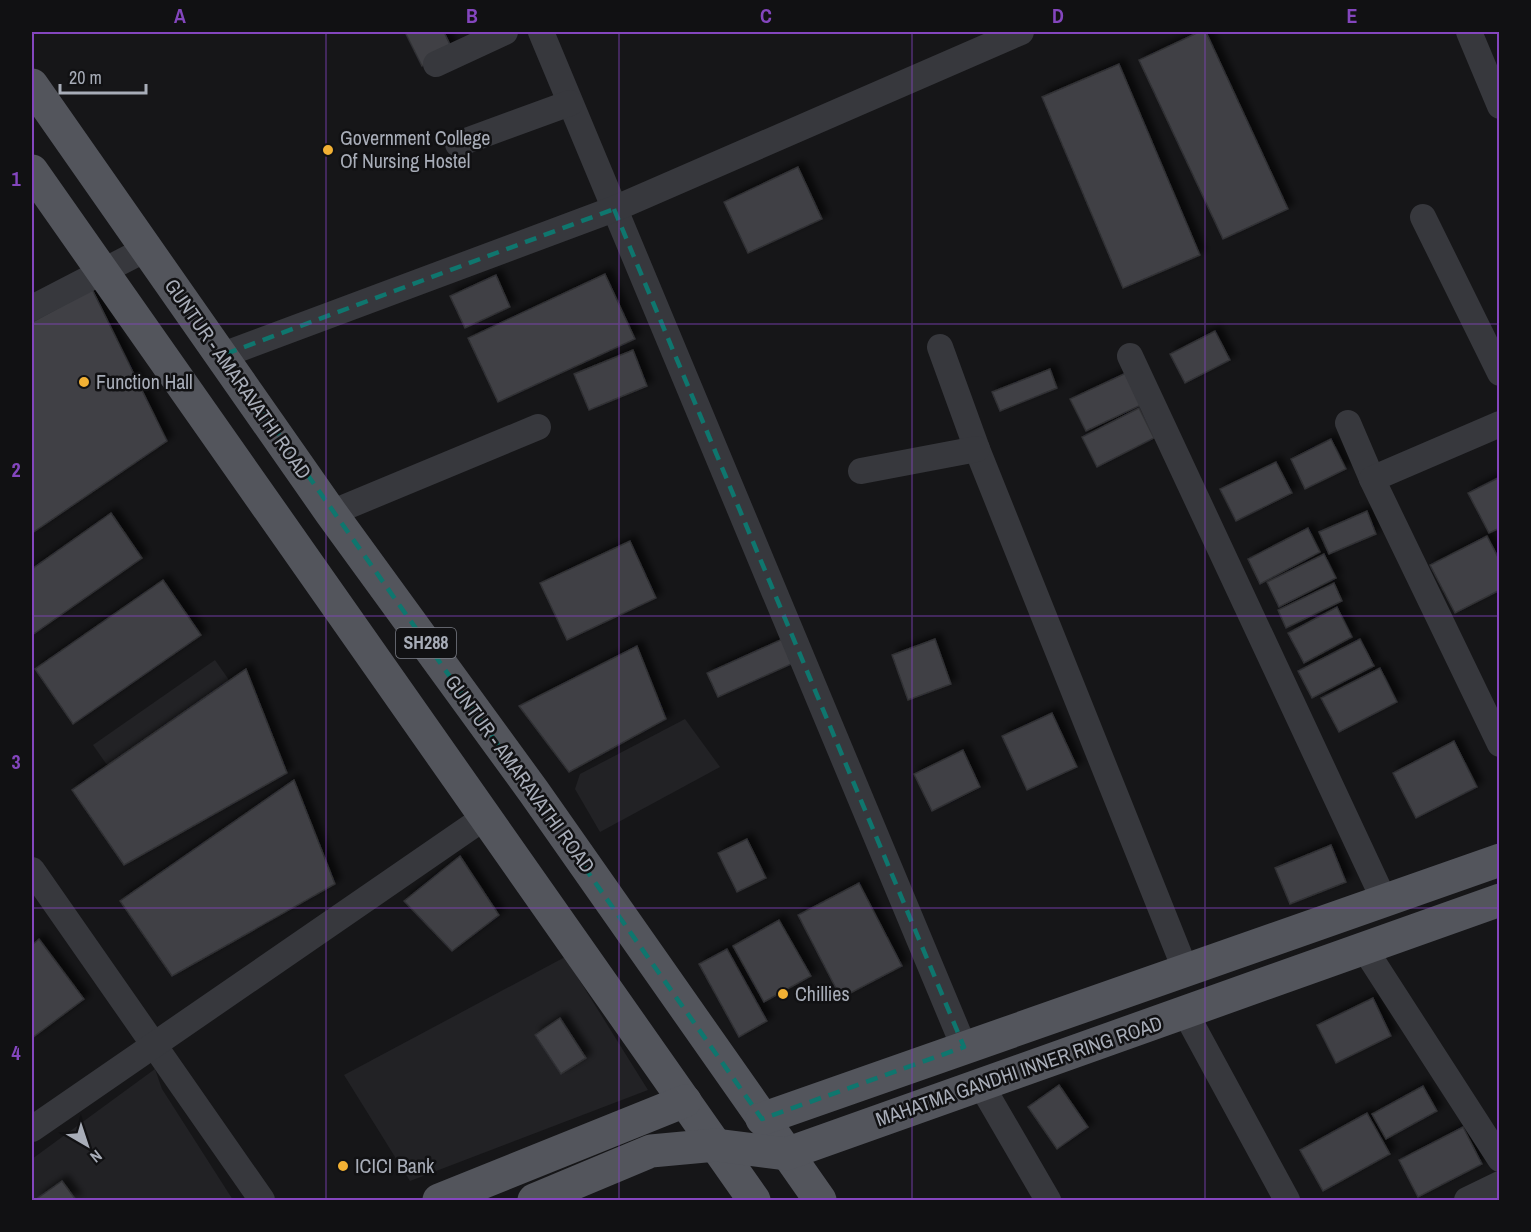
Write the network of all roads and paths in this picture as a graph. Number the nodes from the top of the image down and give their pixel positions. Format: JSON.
{"nodes":[{"id":1,"x":505,"y":32,"type":"edge"},
{"id":2,"x":541,"y":32,"type":"edge"},
{"id":3,"x":1022,"y":32,"type":"edge"},
{"id":4,"x":1469,"y":32,"type":"edge"},
{"id":5,"x":436,"y":64,"type":"dead end"},
{"id":6,"x":32,"y":85,"type":"edge"},
{"id":7,"x":570,"y":103,"type":"junction"},
{"id":8,"x":1500,"y":106,"type":"edge"},
{"id":9,"x":458,"y":144,"type":"dead end"},
{"id":10,"x":32,"y":171,"type":"edge"},
{"id":11,"x":614,"y":209,"type":"junction"},
{"id":12,"x":1423,"y":217,"type":"dead end"},
{"id":13,"x":146,"y":249,"type":"junction"},
{"id":14,"x":102,"y":272,"type":"junction"},
{"id":15,"x":32,"y":308,"type":"edge"},
{"id":16,"x":940,"y":347,"type":"dead end"},
{"id":17,"x":223,"y":355,"type":"junction"},
{"id":18,"x":1130,"y":356,"type":"dead end"},
{"id":19,"x":1500,"y":373,"type":"edge"},
{"id":20,"x":1348,"y":423,"type":"dead end"},
{"id":21,"x":1500,"y":424,"type":"edge"},
{"id":22,"x":538,"y":427,"type":"dead end"},
{"id":23,"x":977,"y":449,"type":"junction"},
{"id":24,"x":861,"y":471,"type":"dead end"},
{"id":25,"x":1372,"y":479,"type":"junction"},
{"id":26,"x":332,"y":513,"type":"junction"},
{"id":27,"x":378,"y":577,"type":"junction"},
{"id":28,"x":337,"y":606,"type":"junction"},
{"id":29,"x":1500,"y":744,"type":"edge"},
{"id":30,"x":485,"y":817,"type":"junction"},
{"id":31,"x":1500,"y":860,"type":"edge"},
{"id":32,"x":32,"y":870,"type":"edge"},
{"id":33,"x":1384,"y":900,"type":"junction"},
{"id":34,"x":1500,"y":900,"type":"edge"},
{"id":35,"x":1364,"y":948,"type":"junction"},
{"id":36,"x":1185,"y":969,"type":"junction"},
{"id":37,"x":1185,"y":1012,"type":"junction"},
{"id":38,"x":154,"y":1043,"type":"junction"},
{"id":39,"x":964,"y":1047,"type":"junction"},
{"id":40,"x":980,"y":1083,"type":"junction"},
{"id":41,"x":685,"y":1101,"type":"junction"},
{"id":42,"x":762,"y":1119,"type":"junction"},
{"id":43,"x":32,"y":1129,"type":"edge"},
{"id":44,"x":716,"y":1145,"type":"junction"},
{"id":45,"x":786,"y":1154,"type":"junction"},
{"id":46,"x":1500,"y":1159,"type":"edge"},
{"id":47,"x":1500,"y":1184,"type":"edge"},
{"id":48,"x":262,"y":1200,"type":"edge"},
{"id":49,"x":439,"y":1200,"type":"edge"},
{"id":50,"x":534,"y":1200,"type":"edge"},
{"id":51,"x":754,"y":1200,"type":"edge"},
{"id":52,"x":820,"y":1200,"type":"edge"},
{"id":53,"x":1048,"y":1200,"type":"edge"},
{"id":54,"x":1287,"y":1200,"type":"edge"},
{"id":55,"x":1467,"y":1200,"type":"edge"}],
"edges":[{"from":1,"to":5,"type":"street"},
{"from":2,"to":7,"type":"street"},
{"from":3,"to":11,"type":"street"},
{"from":4,"to":8,"type":"street"},
{"from":6,"to":13,"type":"main road","name":"GUNTUR - AMARAVATHI ROAD","number":"SH288"},
{"from":7,"to":9,"type":"street"},
{"from":7,"to":11,"type":"street"},
{"from":10,"to":14,"type":"main road","number":"SH288"},
{"from":11,"to":17,"type":"street"},
{"from":11,"to":39,"type":"street"},
{"from":12,"to":19,"type":"street"},
{"from":13,"to":14,"type":"street"},
{"from":13,"to":17,"type":"main road","name":"GUNTUR - AMARAVATHI ROAD","number":"SH288"},
{"from":14,"to":15,"type":"street"},
{"from":14,"to":28,"type":"main road","number":"SH288"},
{"from":16,"to":23,"type":"street"},
{"from":17,"to":26,"type":"main road","name":"GUNTUR - AMARAVATHI ROAD","number":"SH288"},
{"from":18,"to":33,"type":"street"},
{"from":20,"to":25,"type":"street"},
{"from":21,"to":25,"type":"street"},
{"from":22,"to":26,"type":"street"},
{"from":23,"to":24,"type":"street"},
{"from":23,"to":36,"type":"street"},
{"from":25,"to":29,"type":"street"},
{"from":26,"to":27,"type":"main road","name":"GUNTUR - AMARAVATHI ROAD","number":"SH288"},
{"from":27,"to":28,"type":"main road"},
{"from":27,"to":42,"type":"main road","name":"GUNTUR - AMARAVATHI ROAD","number":"SH288"},
{"from":28,"to":30,"type":"main road","number":"SH288"},
{"from":30,"to":38,"type":"street"},
{"from":30,"to":41,"type":"main road","number":"SH288"},
{"from":31,"to":33,"type":"main road","name":"MAHATMA GANDHI INNER RING ROAD"},
{"from":32,"to":38,"type":"street"},
{"from":33,"to":36,"type":"main road","name":"MAHATMA GANDHI INNER RING ROAD"},
{"from":34,"to":35,"type":"main road","name":"MAHATMA GANDHI INNER RING ROAD"},
{"from":35,"to":37,"type":"main road","name":"MAHATMA GANDHI INNER RING ROAD"},
{"from":35,"to":46,"type":"street"},
{"from":36,"to":39,"type":"main road","name":"MAHATMA GANDHI INNER RING ROAD"},
{"from":37,"to":40,"type":"main road","name":"MAHATMA GANDHI INNER RING ROAD"},
{"from":37,"to":54,"type":"street"},
{"from":38,"to":43,"type":"street"},
{"from":38,"to":48,"type":"street"},
{"from":39,"to":42,"type":"main road","name":"MAHATMA GANDHI INNER RING ROAD"},
{"from":40,"to":45,"type":"main road","name":"MAHATMA GANDHI INNER RING ROAD"},
{"from":40,"to":53,"type":"street"},
{"from":41,"to":44,"type":"main road","number":"SH288"},
{"from":41,"to":49,"type":"main road"},
{"from":42,"to":45,"type":"main road","name":"GUNTUR - AMARAVATHI ROAD","number":"SH288"},
{"from":44,"to":45,"type":"main road","name":"MAHATMA GANDHI INNER RING ROAD"},
{"from":44,"to":50,"type":"main road","name":"MAHATMA GANDHI INNER RING ROAD"},
{"from":44,"to":51,"type":"main road","number":"SH288"},
{"from":45,"to":52,"type":"main road","name":"GUNTUR - AMARAVATHI ROAD","number":"SH288"},
{"from":47,"to":55,"type":"street"}]}
